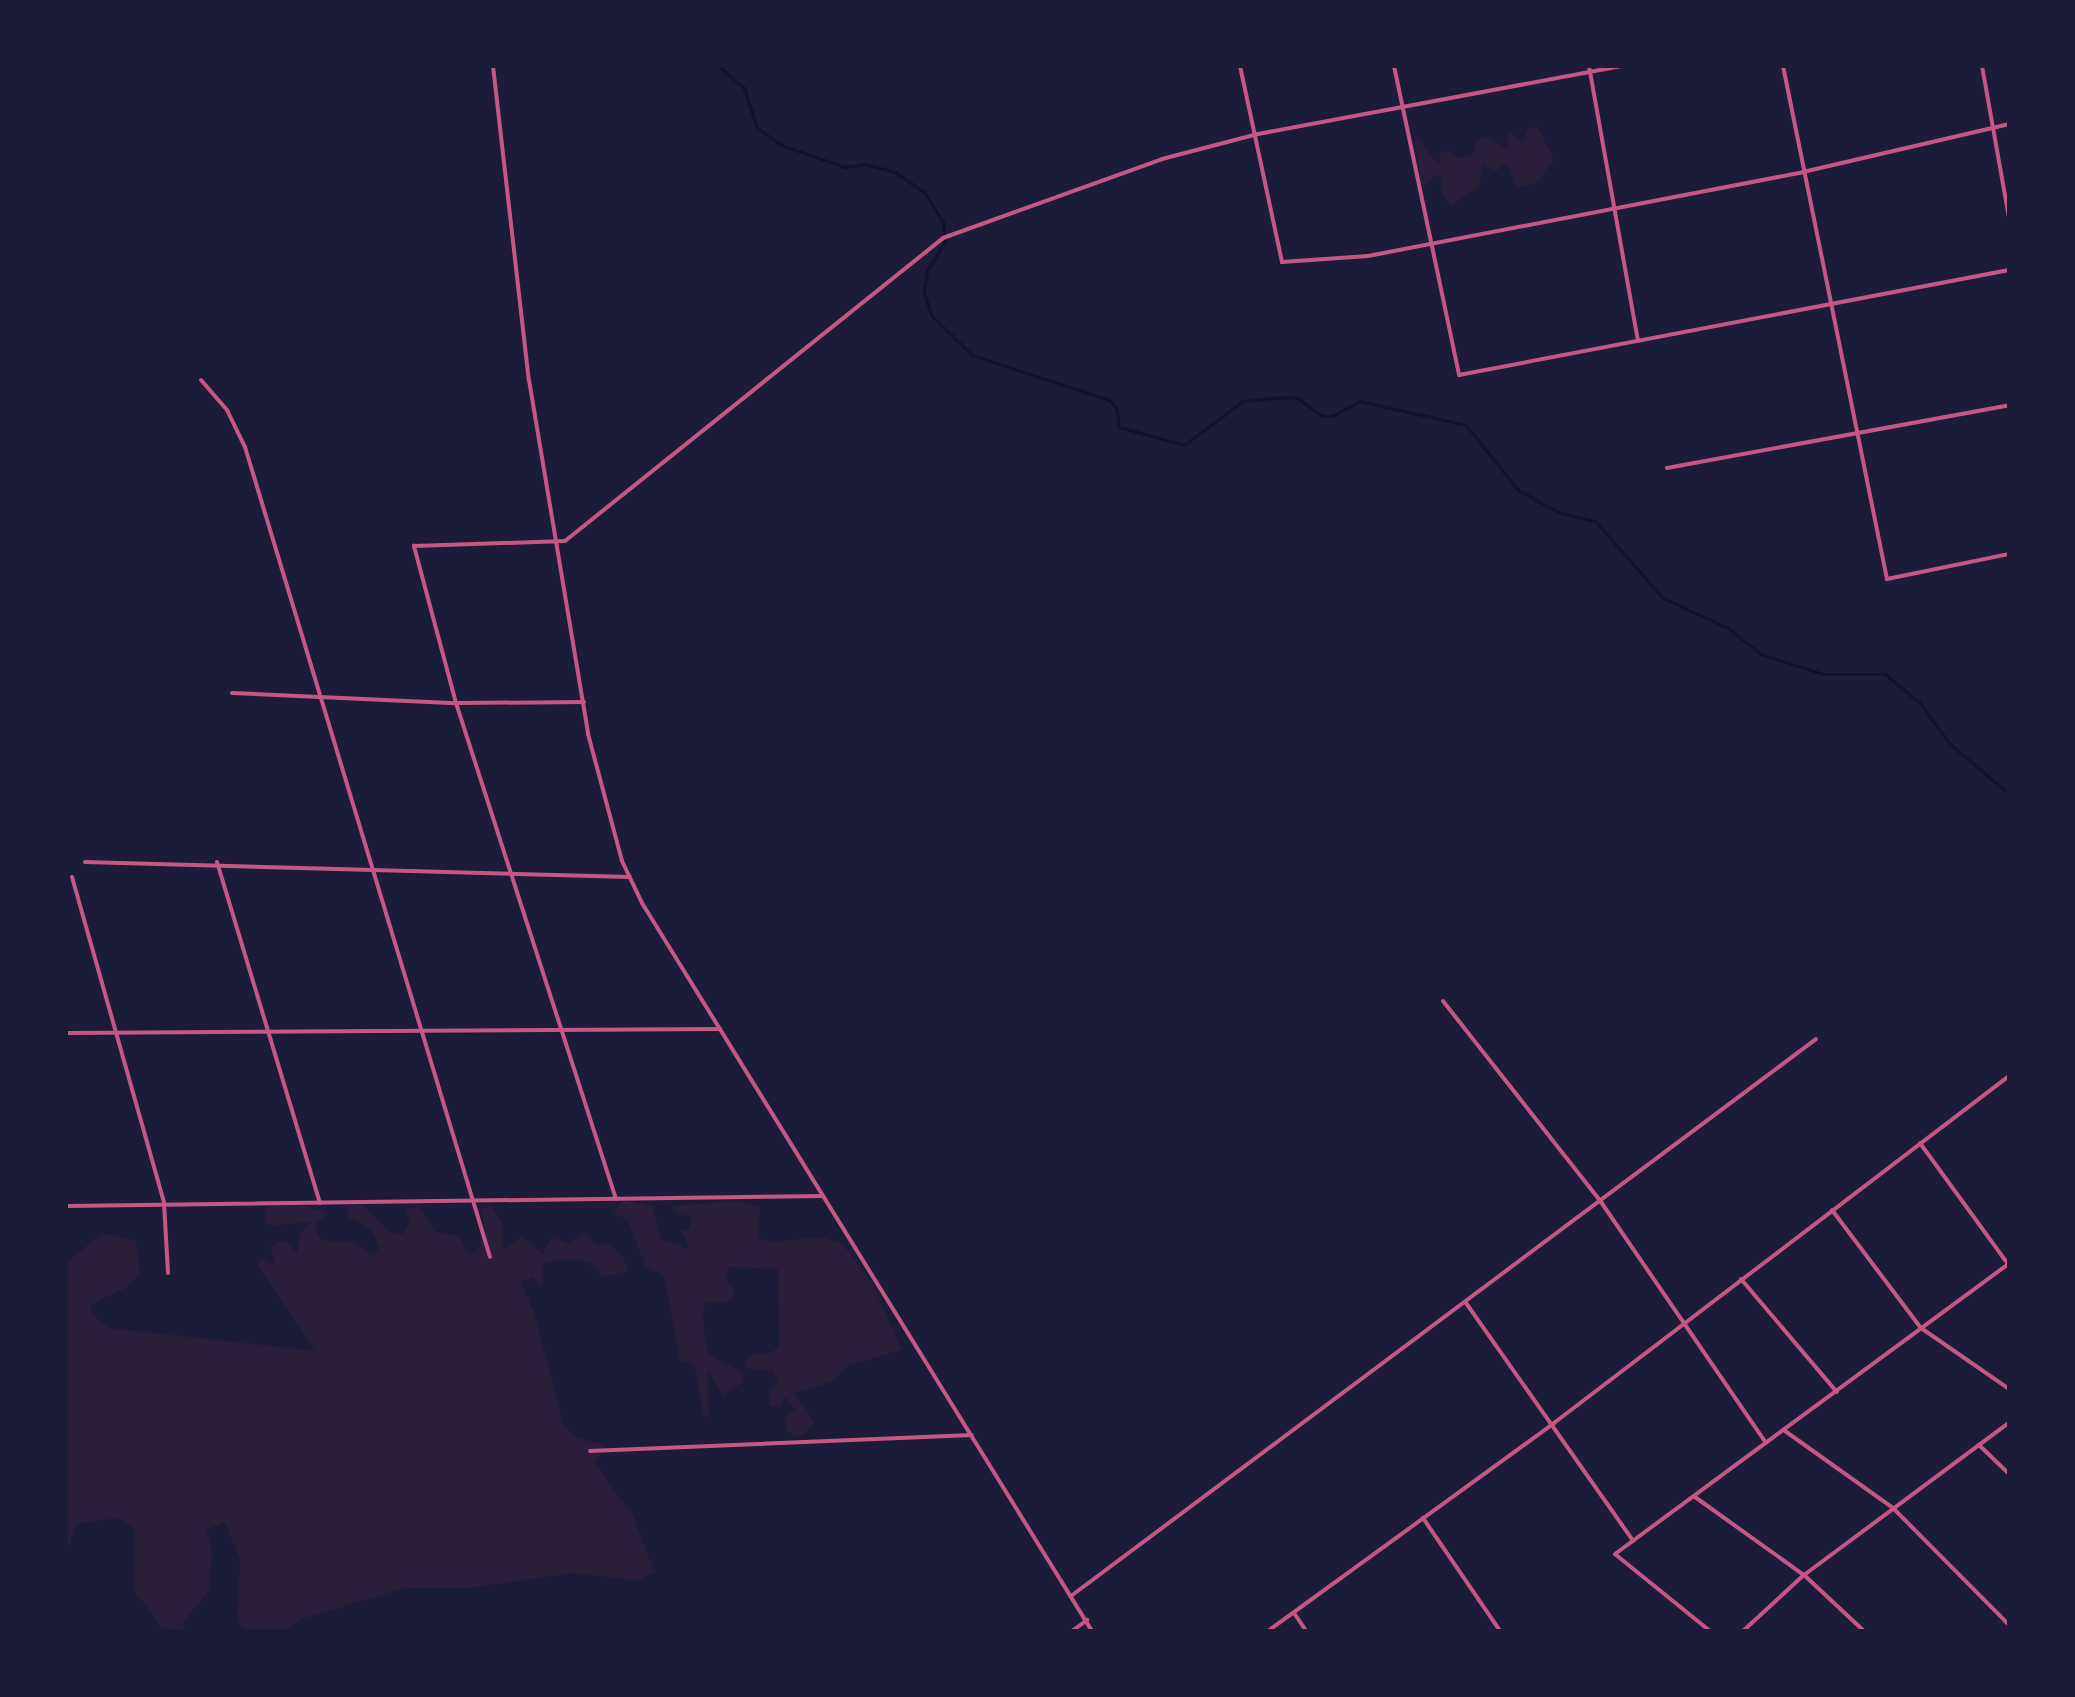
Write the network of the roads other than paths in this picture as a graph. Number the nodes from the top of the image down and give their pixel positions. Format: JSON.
{"nodes":[{"id":1,"x":493,"y":66,"type":"edge"},
{"id":2,"x":1240,"y":66,"type":"edge"},
{"id":3,"x":1394,"y":66,"type":"edge"},
{"id":4,"x":1623,"y":66,"type":"edge"},
{"id":5,"x":1783,"y":66,"type":"edge"},
{"id":6,"x":1982,"y":66,"type":"edge"},
{"id":7,"x":1590,"y":69,"type":"edge"},
{"id":8,"x":1401,"y":107,"type":"junction"},
{"id":9,"x":2009,"y":124,"type":"edge"},
{"id":10,"x":1992,"y":127,"type":"junction"},
{"id":11,"x":1258,"y":134,"type":"junction"},
{"id":12,"x":1803,"y":172,"type":"junction"},
{"id":13,"x":1616,"y":206,"type":"junction"},
{"id":14,"x":2009,"y":218,"type":"edge"},
{"id":15,"x":1430,"y":243,"type":"junction"},
{"id":16,"x":2009,"y":270,"type":"edge"},
{"id":17,"x":1829,"y":304,"type":"junction"},
{"id":18,"x":1638,"y":341,"type":"junction"},
{"id":19,"x":201,"y":380,"type":"dead end"},
{"id":20,"x":2009,"y":405,"type":"edge"},
{"id":21,"x":1856,"y":434,"type":"junction"},
{"id":22,"x":1667,"y":468,"type":"dead end"},
{"id":23,"x":560,"y":542,"type":"junction"},
{"id":24,"x":2009,"y":554,"type":"edge"},
{"id":25,"x":232,"y":693,"type":"dead end"},
{"id":26,"x":319,"y":695,"type":"junction"},
{"id":27,"x":584,"y":702,"type":"junction"},
{"id":28,"x":456,"y":703,"type":"junction"},
{"id":29,"x":85,"y":862,"type":"dead end"},
{"id":30,"x":217,"y":862,"type":"junction"},
{"id":31,"x":373,"y":873,"type":"junction"},
{"id":32,"x":509,"y":874,"type":"junction"},
{"id":33,"x":72,"y":877,"type":"dead end"},
{"id":34,"x":630,"y":877,"type":"junction"},
{"id":35,"x":1443,"y":1001,"type":"dead end"},
{"id":36,"x":721,"y":1029,"type":"junction"},
{"id":37,"x":559,"y":1030,"type":"junction"},
{"id":38,"x":268,"y":1031,"type":"junction"},
{"id":39,"x":422,"y":1031,"type":"junction"},
{"id":40,"x":66,"y":1033,"type":"edge"},
{"id":41,"x":115,"y":1033,"type":"junction"},
{"id":42,"x":1816,"y":1039,"type":"dead end"},
{"id":43,"x":2009,"y":1076,"type":"edge"},
{"id":44,"x":1920,"y":1143,"type":"junction"},
{"id":45,"x":824,"y":1196,"type":"junction"},
{"id":46,"x":616,"y":1199,"type":"junction"},
{"id":47,"x":472,"y":1201,"type":"junction"},
{"id":48,"x":1601,"y":1202,"type":"junction"},
{"id":49,"x":164,"y":1203,"type":"junction"},
{"id":50,"x":320,"y":1203,"type":"junction"},
{"id":51,"x":66,"y":1206,"type":"edge"},
{"id":52,"x":1832,"y":1210,"type":"junction"},
{"id":53,"x":490,"y":1257,"type":"dead end"},
{"id":54,"x":2009,"y":1265,"type":"edge"},
{"id":55,"x":168,"y":1273,"type":"dead end"},
{"id":56,"x":1741,"y":1279,"type":"junction"},
{"id":57,"x":1466,"y":1303,"type":"junction"},
{"id":58,"x":1686,"y":1321,"type":"junction"},
{"id":59,"x":1921,"y":1328,"type":"junction"},
{"id":60,"x":2009,"y":1389,"type":"edge"},
{"id":61,"x":1837,"y":1392,"type":"junction"},
{"id":62,"x":1554,"y":1423,"type":"junction"},
{"id":63,"x":2009,"y":1423,"type":"edge"},
{"id":64,"x":1784,"y":1430,"type":"junction"},
{"id":65,"x":972,"y":1435,"type":"junction"},
{"id":66,"x":1766,"y":1443,"type":"junction"},
{"id":67,"x":1979,"y":1445,"type":"junction"},
{"id":68,"x":590,"y":1451,"type":"dead end"},
{"id":69,"x":2009,"y":1474,"type":"edge"},
{"id":70,"x":1695,"y":1497,"type":"junction"},
{"id":71,"x":1893,"y":1508,"type":"junction"},
{"id":72,"x":1423,"y":1518,"type":"junction"},
{"id":73,"x":1633,"y":1541,"type":"junction"},
{"id":74,"x":1804,"y":1575,"type":"junction"},
{"id":75,"x":1071,"y":1596,"type":"junction"},
{"id":76,"x":1293,"y":1612,"type":"junction"},
{"id":77,"x":1087,"y":1620,"type":"junction"},
{"id":78,"x":2009,"y":1625,"type":"edge"},
{"id":79,"x":1072,"y":1631,"type":"edge"},
{"id":80,"x":1092,"y":1631,"type":"edge"},
{"id":81,"x":1268,"y":1631,"type":"edge"},
{"id":82,"x":1306,"y":1631,"type":"edge"},
{"id":83,"x":1500,"y":1631,"type":"edge"},
{"id":84,"x":1710,"y":1631,"type":"edge"},
{"id":85,"x":1743,"y":1631,"type":"edge"},
{"id":86,"x":1864,"y":1631,"type":"edge"}],
"edges":[{"from":1,"to":23,"type":"street"},
{"from":2,"to":11,"type":"street"},
{"from":3,"to":8,"type":"street"},
{"from":4,"to":7,"type":"street"},
{"from":5,"to":12,"type":"street"},
{"from":6,"to":10,"type":"street"},
{"from":7,"to":8,"type":"street"},
{"from":7,"to":13,"type":"street"},
{"from":8,"to":11,"type":"street"},
{"from":8,"to":15,"type":"street"},
{"from":9,"to":10,"type":"street"},
{"from":10,"to":12,"type":"street"},
{"from":10,"to":14,"type":"street"},
{"from":11,"to":15,"type":"street"},
{"from":11,"to":23,"type":"street"},
{"from":12,"to":13,"type":"street"},
{"from":12,"to":17,"type":"street"},
{"from":13,"to":15,"type":"street"},
{"from":13,"to":18,"type":"street"},
{"from":15,"to":18,"type":"street"},
{"from":16,"to":17,"type":"street"},
{"from":17,"to":18,"type":"street"},
{"from":17,"to":21,"type":"street"},
{"from":19,"to":26,"type":"street"},
{"from":20,"to":21,"type":"street"},
{"from":21,"to":22,"type":"street"},
{"from":21,"to":24,"type":"street"},
{"from":23,"to":27,"type":"street"},
{"from":23,"to":28,"type":"street"},
{"from":25,"to":26,"type":"street"},
{"from":26,"to":28,"type":"street"},
{"from":26,"to":31,"type":"street"},
{"from":27,"to":28,"type":"street"},
{"from":27,"to":34,"type":"street"},
{"from":28,"to":32,"type":"street"},
{"from":29,"to":30,"type":"street"},
{"from":30,"to":31,"type":"street"},
{"from":30,"to":38,"type":"street"},
{"from":31,"to":32,"type":"street"},
{"from":31,"to":39,"type":"street"},
{"from":32,"to":34,"type":"street"},
{"from":32,"to":37,"type":"street"},
{"from":33,"to":41,"type":"street"},
{"from":34,"to":36,"type":"street"},
{"from":35,"to":48,"type":"street"},
{"from":36,"to":37,"type":"street"},
{"from":36,"to":45,"type":"street"},
{"from":37,"to":39,"type":"street"},
{"from":37,"to":46,"type":"street"},
{"from":38,"to":39,"type":"street"},
{"from":38,"to":41,"type":"street"},
{"from":38,"to":50,"type":"street"},
{"from":39,"to":47,"type":"street"},
{"from":40,"to":41,"type":"street"},
{"from":41,"to":49,"type":"street"},
{"from":42,"to":48,"type":"street"},
{"from":43,"to":44,"type":"street"},
{"from":44,"to":52,"type":"street"},
{"from":44,"to":54,"type":"street"},
{"from":45,"to":46,"type":"street"},
{"from":45,"to":65,"type":"street"},
{"from":46,"to":47,"type":"street"},
{"from":47,"to":50,"type":"street"},
{"from":47,"to":53,"type":"street"},
{"from":48,"to":57,"type":"street"},
{"from":48,"to":58,"type":"street"},
{"from":49,"to":50,"type":"street"},
{"from":49,"to":51,"type":"street"},
{"from":49,"to":55,"type":"street"},
{"from":52,"to":56,"type":"street"},
{"from":52,"to":59,"type":"street"},
{"from":54,"to":59,"type":"street"},
{"from":56,"to":58,"type":"street"},
{"from":56,"to":61,"type":"street"},
{"from":57,"to":62,"type":"street"},
{"from":57,"to":75,"type":"street"},
{"from":58,"to":62,"type":"street"},
{"from":58,"to":66,"type":"street"},
{"from":59,"to":60,"type":"street"},
{"from":59,"to":61,"type":"street"},
{"from":61,"to":64,"type":"street"},
{"from":62,"to":72,"type":"street"},
{"from":62,"to":73,"type":"street"},
{"from":63,"to":67,"type":"street"},
{"from":64,"to":66,"type":"street"},
{"from":64,"to":71,"type":"street"},
{"from":65,"to":68,"type":"street"},
{"from":65,"to":75,"type":"street"},
{"from":66,"to":70,"type":"street"},
{"from":67,"to":69,"type":"street"},
{"from":67,"to":71,"type":"street"},
{"from":70,"to":73,"type":"street"},
{"from":70,"to":74,"type":"street"},
{"from":71,"to":74,"type":"street"},
{"from":71,"to":78,"type":"street"},
{"from":72,"to":76,"type":"street"},
{"from":72,"to":83,"type":"street"},
{"from":73,"to":84,"type":"street"},
{"from":74,"to":85,"type":"street"},
{"from":74,"to":86,"type":"street"},
{"from":75,"to":77,"type":"street"},
{"from":76,"to":81,"type":"street"},
{"from":76,"to":82,"type":"street"},
{"from":77,"to":79,"type":"street"},
{"from":77,"to":80,"type":"street"}]}
